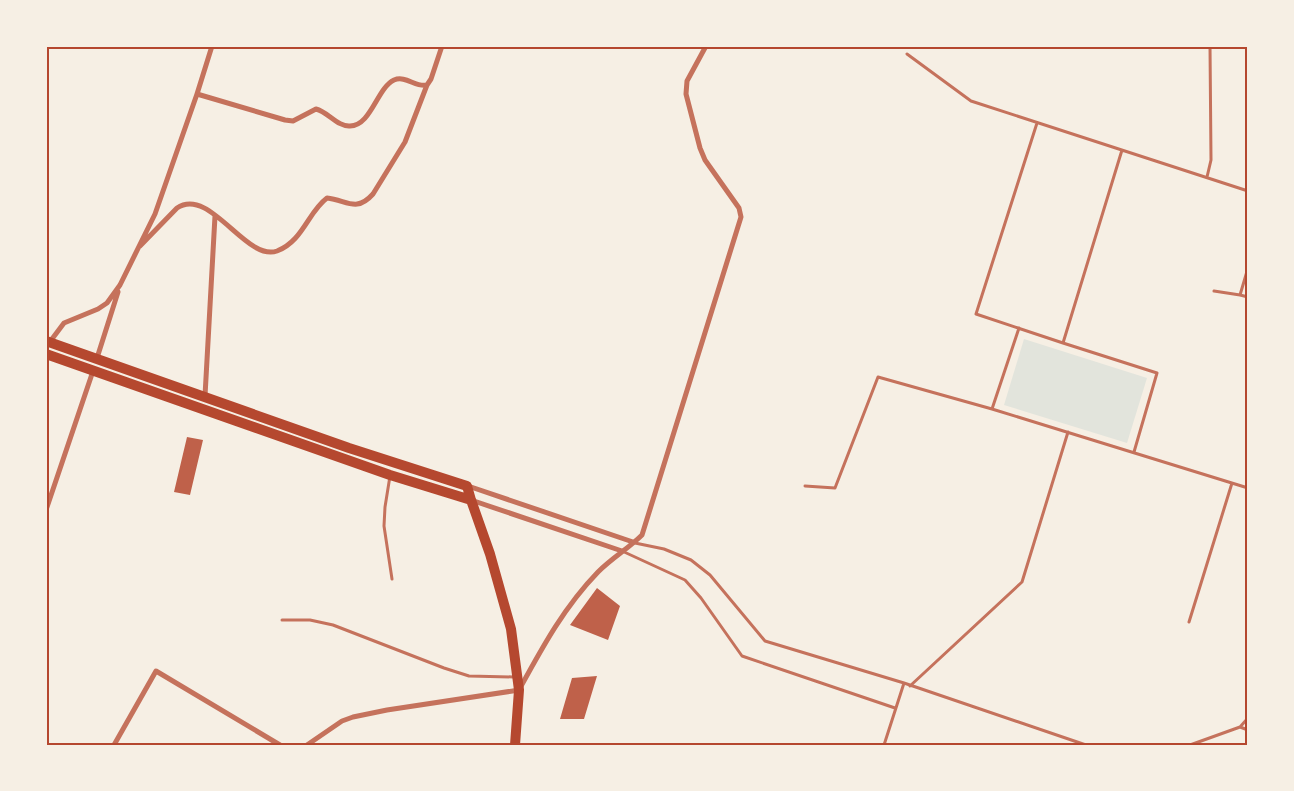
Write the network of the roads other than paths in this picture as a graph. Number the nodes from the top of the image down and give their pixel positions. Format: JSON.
{"nodes":[{"id":1,"x":212,"y":46,"type":"edge"},
{"id":2,"x":442,"y":46,"type":"edge"},
{"id":3,"x":706,"y":46,"type":"edge"},
{"id":4,"x":1210,"y":46,"type":"edge"},
{"id":5,"x":907,"y":54,"type":"dead end"},
{"id":6,"x":428,"y":85,"type":"junction"},
{"id":7,"x":197,"y":94,"type":"junction"},
{"id":8,"x":1037,"y":123,"type":"junction"},
{"id":9,"x":1122,"y":150,"type":"junction"},
{"id":10,"x":1207,"y":177,"type":"junction"},
{"id":11,"x":1248,"y":191,"type":"edge"},
{"id":12,"x":215,"y":216,"type":"junction"},
{"id":13,"x":140,"y":246,"type":"junction"},
{"id":14,"x":1248,"y":268,"type":"edge"},
{"id":15,"x":120,"y":286,"type":"junction"},
{"id":16,"x":1214,"y":291,"type":"dead end"},
{"id":17,"x":1240,"y":295,"type":"junction"},
{"id":18,"x":1248,"y":297,"type":"edge"},
{"id":19,"x":1019,"y":328,"type":"junction"},
{"id":20,"x":47,"y":343,"type":"edge"},
{"id":21,"x":1063,"y":343,"type":"junction"},
{"id":22,"x":46,"y":354,"type":"edge"},
{"id":23,"x":97,"y":358,"type":"junction"},
{"id":24,"x":93,"y":371,"type":"junction"},
{"id":25,"x":205,"y":397,"type":"junction"},
{"id":26,"x":992,"y":409,"type":"junction"},
{"id":27,"x":1068,"y":432,"type":"junction"},
{"id":28,"x":1134,"y":452,"type":"junction"},
{"id":29,"x":390,"y":475,"type":"junction"},
{"id":30,"x":1232,"y":483,"type":"junction"},
{"id":31,"x":468,"y":486,"type":"junction"},
{"id":32,"x":805,"y":486,"type":"dead end"},
{"id":33,"x":1248,"y":488,"type":"edge"},
{"id":34,"x":471,"y":500,"type":"junction"},
{"id":35,"x":46,"y":510,"type":"edge"},
{"id":36,"x":633,"y":542,"type":"junction"},
{"id":37,"x":622,"y":551,"type":"junction"},
{"id":38,"x":392,"y":579,"type":"dead end"},
{"id":39,"x":282,"y":620,"type":"dead end"},
{"id":40,"x":1189,"y":622,"type":"dead end"},
{"id":41,"x":517,"y":677,"type":"junction"},
{"id":42,"x":904,"y":684,"type":"junction"},
{"id":43,"x":910,"y":686,"type":"junction"},
{"id":44,"x":519,"y":690,"type":"junction"},
{"id":45,"x":895,"y":708,"type":"junction"},
{"id":46,"x":1248,"y":718,"type":"edge"},
{"id":47,"x":1240,"y":727,"type":"junction"},
{"id":48,"x":1248,"y":730,"type":"edge"},
{"id":49,"x":114,"y":745,"type":"edge"},
{"id":50,"x":280,"y":745,"type":"edge"},
{"id":51,"x":307,"y":745,"type":"edge"},
{"id":52,"x":515,"y":745,"type":"edge"},
{"id":53,"x":884,"y":745,"type":"edge"},
{"id":54,"x":1086,"y":745,"type":"edge"},
{"id":55,"x":1190,"y":745,"type":"edge"}],
"edges":[{"from":1,"to":7,"type":"street"},
{"from":2,"to":6,"type":"street"},
{"from":3,"to":36,"type":"street"},
{"from":4,"to":10,"type":"lane"},
{"from":5,"to":8,"type":"lane"},
{"from":6,"to":7,"type":"street"},
{"from":6,"to":12,"type":"street"},
{"from":7,"to":13,"type":"street"},
{"from":8,"to":9,"type":"lane"},
{"from":8,"to":19,"type":"lane"},
{"from":9,"to":10,"type":"lane"},
{"from":9,"to":21,"type":"lane"},
{"from":10,"to":11,"type":"lane"},
{"from":12,"to":13,"type":"street"},
{"from":12,"to":25,"type":"street"},
{"from":13,"to":15,"type":"street"},
{"from":14,"to":17,"type":"lane"},
{"from":15,"to":20,"type":"street"},
{"from":15,"to":23,"type":"street"},
{"from":16,"to":17,"type":"lane"},
{"from":17,"to":18,"type":"lane"},
{"from":19,"to":21,"type":"lane"},
{"from":19,"to":26,"type":"lane"},
{"from":20,"to":23,"type":"main road"},
{"from":21,"to":28,"type":"lane"},
{"from":22,"to":24,"type":"main road"},
{"from":23,"to":25,"type":"main road"},
{"from":24,"to":29,"type":"main road"},
{"from":24,"to":35,"type":"street"},
{"from":25,"to":31,"type":"main road"},
{"from":26,"to":27,"type":"lane"},
{"from":26,"to":32,"type":"lane"},
{"from":27,"to":28,"type":"lane"},
{"from":27,"to":43,"type":"lane"},
{"from":28,"to":30,"type":"lane"},
{"from":29,"to":34,"type":"main road"},
{"from":29,"to":38,"type":"lane"},
{"from":30,"to":33,"type":"lane"},
{"from":30,"to":40,"type":"lane"},
{"from":31,"to":34,"type":"main road"},
{"from":31,"to":36,"type":"street"},
{"from":34,"to":37,"type":"street"},
{"from":34,"to":41,"type":"main road"},
{"from":36,"to":37,"type":"street"},
{"from":36,"to":42,"type":"lane"},
{"from":37,"to":44,"type":"street"},
{"from":37,"to":45,"type":"lane"},
{"from":39,"to":41,"type":"lane"},
{"from":41,"to":44,"type":"main road"},
{"from":42,"to":43,"type":"lane"},
{"from":42,"to":45,"type":"lane"},
{"from":43,"to":54,"type":"lane"},
{"from":44,"to":51,"type":"street"},
{"from":44,"to":52,"type":"main road"},
{"from":45,"to":53,"type":"lane"},
{"from":46,"to":47,"type":"lane"},
{"from":47,"to":48,"type":"lane"},
{"from":47,"to":55,"type":"lane"},
{"from":49,"to":50,"type":"street"}]}
